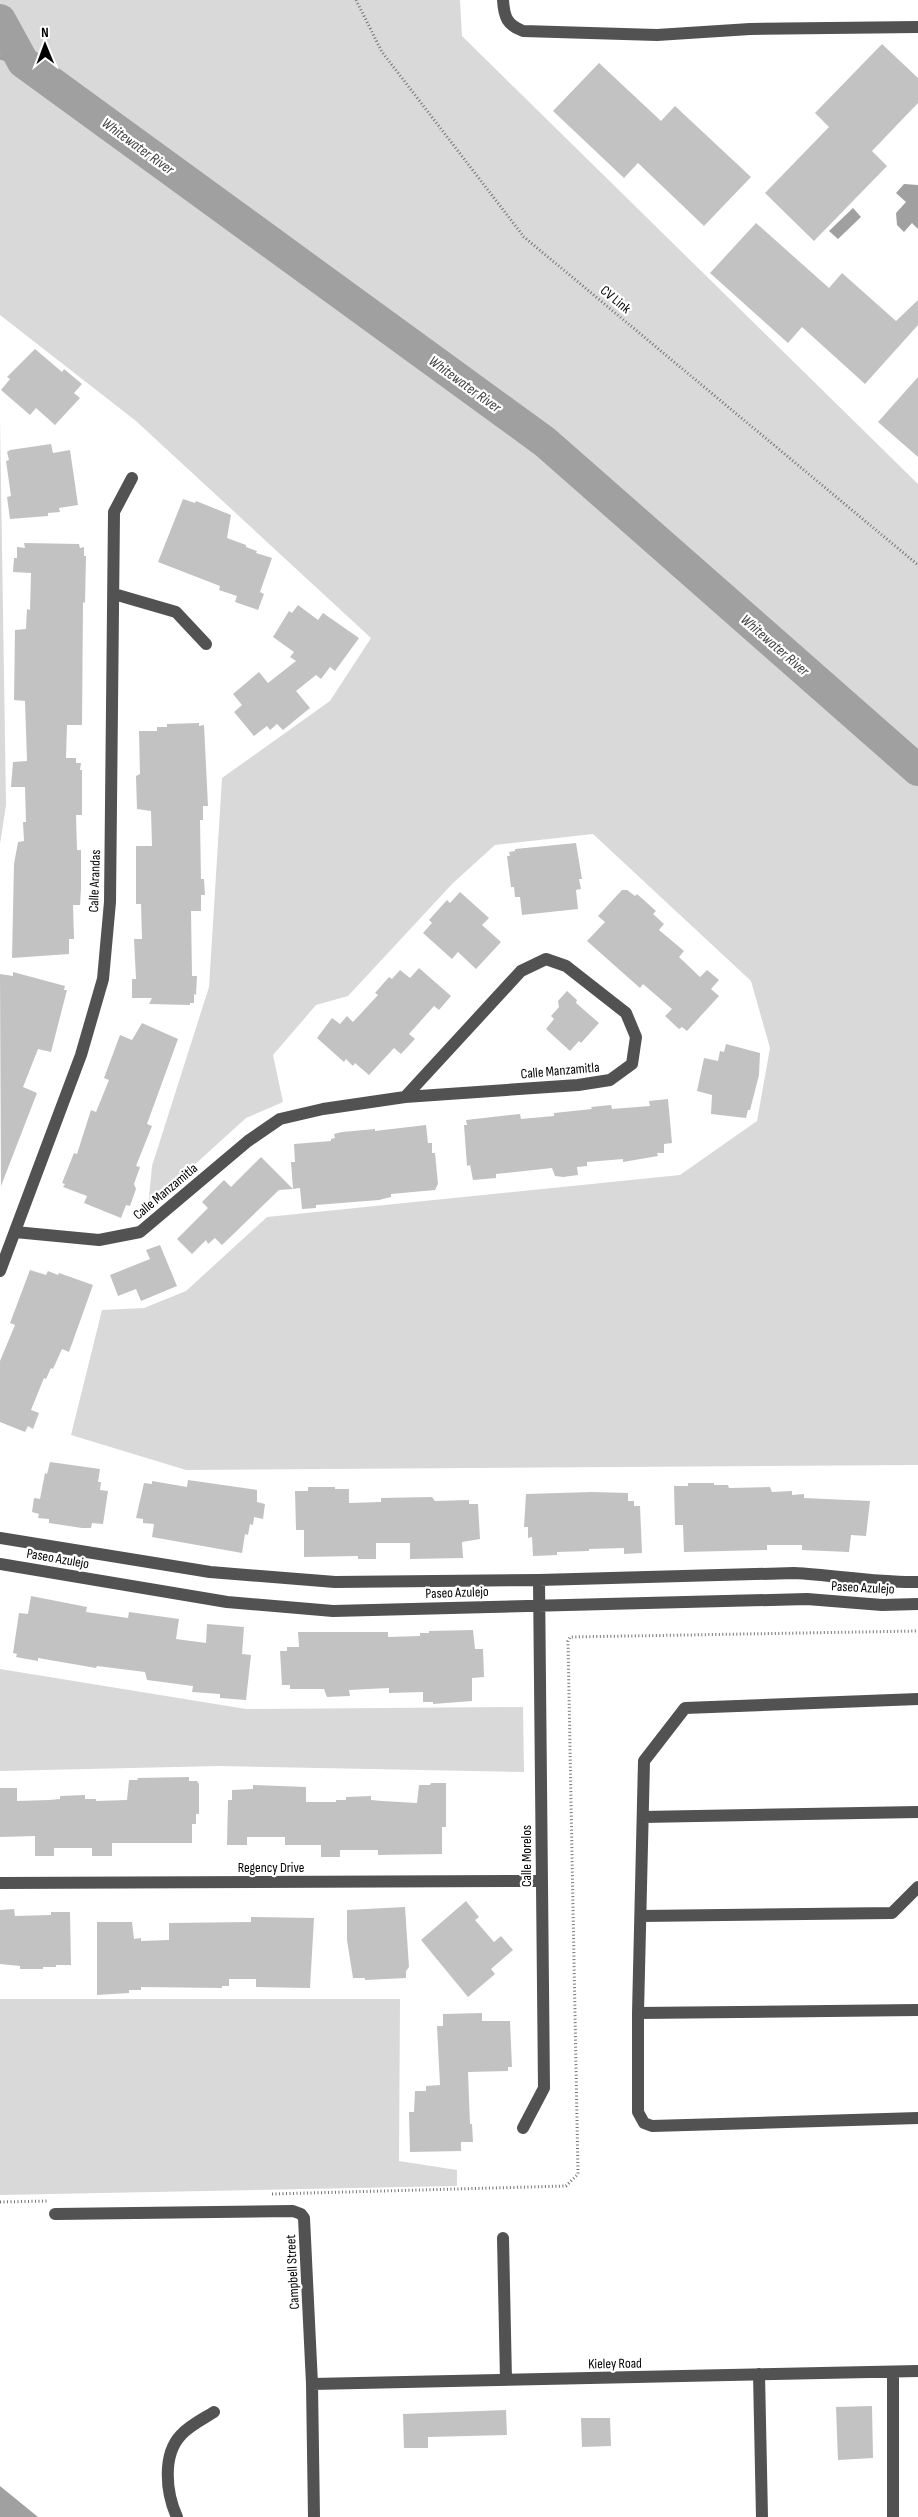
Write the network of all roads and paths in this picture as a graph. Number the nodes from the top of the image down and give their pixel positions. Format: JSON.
{"nodes":[{"id":1,"x":356,"y":0,"type":"edge"},
{"id":2,"x":503,"y":0,"type":"edge"},
{"id":3,"x":918,"y":27,"type":"edge"},
{"id":4,"x":132,"y":478,"type":"dead end"},
{"id":5,"x":918,"y":565,"type":"edge"},
{"id":6,"x":114,"y":594,"type":"junction"},
{"id":7,"x":206,"y":644,"type":"dead end"},
{"id":8,"x":405,"y":1097,"type":"junction"},
{"id":9,"x":15,"y":1232,"type":"junction"},
{"id":10,"x":0,"y":1271,"type":"edge"},
{"id":11,"x":0,"y":1538,"type":"edge"},
{"id":12,"x":0,"y":1564,"type":"edge"},
{"id":13,"x":539,"y":1580,"type":"junction"},
{"id":14,"x":918,"y":1582,"type":"edge"},
{"id":15,"x":918,"y":1604,"type":"edge"},
{"id":16,"x":540,"y":1605,"type":"junction"},
{"id":17,"x":918,"y":1631,"type":"edge"},
{"id":18,"x":918,"y":1699,"type":"edge"},
{"id":19,"x":918,"y":1812,"type":"edge"},
{"id":20,"x":643,"y":1817,"type":"junction"},
{"id":21,"x":541,"y":1882,"type":"junction"},
{"id":22,"x":0,"y":1883,"type":"edge"},
{"id":23,"x":918,"y":1887,"type":"edge"},
{"id":24,"x":641,"y":1916,"type":"junction"},
{"id":25,"x":918,"y":2010,"type":"edge"},
{"id":26,"x":638,"y":2013,"type":"junction"},
{"id":27,"x":918,"y":2118,"type":"edge"},
{"id":28,"x":523,"y":2128,"type":"dead end"},
{"id":29,"x":268,"y":2194,"type":"dead end"},
{"id":30,"x":50,"y":2201,"type":"dead end"},
{"id":31,"x":0,"y":2202,"type":"edge"},
{"id":32,"x":55,"y":2214,"type":"dead end"},
{"id":33,"x":503,"y":2238,"type":"dead end"},
{"id":34,"x":918,"y":2371,"type":"edge"},
{"id":35,"x":893,"y":2372,"type":"junction"},
{"id":36,"x":759,"y":2374,"type":"junction"},
{"id":37,"x":506,"y":2380,"type":"junction"},
{"id":38,"x":312,"y":2384,"type":"junction"},
{"id":39,"x":214,"y":2412,"type":"dead end"},
{"id":40,"x":177,"y":2517,"type":"edge"},
{"id":41,"x":314,"y":2517,"type":"edge"},
{"id":42,"x":762,"y":2517,"type":"edge"},
{"id":43,"x":892,"y":2517,"type":"edge"}],
"edges":[{"from":1,"to":5,"type":"path","name":"CV Link"},
{"from":2,"to":3,"type":"street"},
{"from":4,"to":6,"type":"street","name":"Calle Arandas"},
{"from":6,"to":7,"type":"street"},
{"from":6,"to":9,"type":"street","name":"Calle Arandas"},
{"from":8,"to":8,"type":"street","name":"Calle Manzamitla"},
{"from":8,"to":9,"type":"street","name":"Calle Manzamitla"},
{"from":9,"to":10,"type":"street","name":"Calle Arandas"},
{"from":11,"to":13,"type":"street","name":"Paseo Azulejo"},
{"from":12,"to":16,"type":"street","name":"Paseo Azulejo"},
{"from":13,"to":14,"type":"street","name":"Paseo Azulejo"},
{"from":13,"to":16,"type":"street","name":"Calle Morelos"},
{"from":15,"to":16,"type":"street","name":"Paseo Azulejo"},
{"from":16,"to":21,"type":"street","name":"Calle Morelos"},
{"from":17,"to":29,"type":"path"},
{"from":18,"to":20,"type":"street"},
{"from":19,"to":20,"type":"street"},
{"from":20,"to":24,"type":"street"},
{"from":21,"to":22,"type":"street","name":"Regency Drive"},
{"from":21,"to":28,"type":"street","name":"Calle Morelos"},
{"from":23,"to":24,"type":"street"},
{"from":24,"to":26,"type":"street"},
{"from":25,"to":26,"type":"street"},
{"from":26,"to":27,"type":"street"},
{"from":30,"to":31,"type":"path"},
{"from":32,"to":38,"type":"street","name":"Campbell Street"},
{"from":33,"to":37,"type":"street"},
{"from":34,"to":35,"type":"street","name":"Kieley Road"},
{"from":35,"to":36,"type":"street","name":"Kieley Road"},
{"from":35,"to":43,"type":"street"},
{"from":36,"to":37,"type":"street","name":"Kieley Road"},
{"from":36,"to":42,"type":"street"},
{"from":37,"to":38,"type":"street","name":"Kieley Road"},
{"from":38,"to":41,"type":"street","name":"Campbell Street"},
{"from":39,"to":40,"type":"street"}]}
